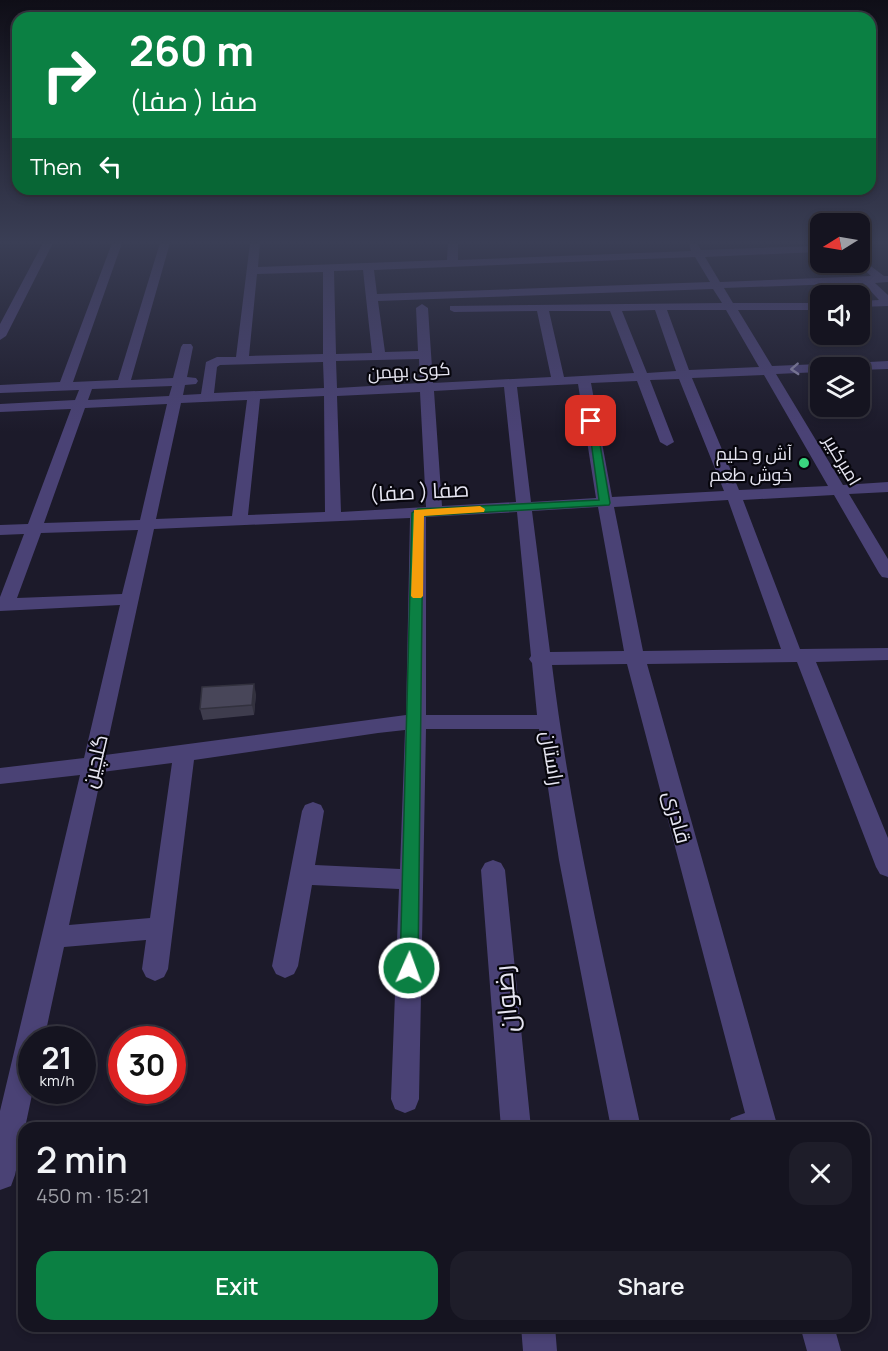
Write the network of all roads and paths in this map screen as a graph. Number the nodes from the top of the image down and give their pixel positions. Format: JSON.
{"nodes":[{"id":1,"x":16,"y":306,"type":"edge"},
{"id":2,"x":94,"y":306,"type":"edge"},
{"id":3,"x":146,"y":306,"type":"edge"},
{"id":4,"x":248,"y":306,"type":"edge"},
{"id":5,"x":329,"y":306,"type":"edge"},
{"id":6,"x":373,"y":306,"type":"edge"},
{"id":7,"x":404,"y":306,"type":"edge"},
{"id":8,"x":756,"y":306,"type":"edge"},
{"id":9,"x":433,"y":308,"type":"junction"},
{"id":10,"x":542,"y":308,"type":"junction"},
{"id":11,"x":615,"y":308,"type":"junction"},
{"id":12,"x":644,"y":308,"type":"joint"},
{"id":13,"x":660,"y":308,"type":"junction"},
{"id":14,"x":731,"y":308,"type":"junction"},
{"id":15,"x":0,"y":336,"type":"edge"},
{"id":16,"x":187,"y":347,"type":"dead end"},
{"id":17,"x":425,"y":355,"type":"junction"},
{"id":18,"x":379,"y":357,"type":"junction"},
{"id":19,"x":330,"y":358,"type":"junction"},
{"id":20,"x":242,"y":360,"type":"junction"},
{"id":21,"x":888,"y":364,"type":"edge"},
{"id":22,"x":870,"y":365,"type":"edge"},
{"id":23,"x":810,"y":369,"type":"edge"},
{"id":24,"x":769,"y":371,"type":"junction"},
{"id":25,"x":684,"y":375,"type":"junction"},
{"id":26,"x":642,"y":377,"type":"junction"},
{"id":27,"x":209,"y":380,"type":"junction"},
{"id":28,"x":584,"y":380,"type":"junction"},
{"id":29,"x":558,"y":381,"type":"junction"},
{"id":30,"x":510,"y":383,"type":"junction"},
{"id":31,"x":123,"y":384,"type":"junction"},
{"id":32,"x":65,"y":386,"type":"junction"},
{"id":33,"x":87,"y":386,"type":"junction"},
{"id":34,"x":428,"y":387,"type":"junction"},
{"id":35,"x":0,"y":389,"type":"edge"},
{"id":36,"x":178,"y":391,"type":"junction"},
{"id":37,"x":331,"y":392,"type":"junction"},
{"id":38,"x":254,"y":395,"type":"junction"},
{"id":39,"x":207,"y":398,"type":"junction"},
{"id":40,"x":79,"y":404,"type":"junction"},
{"id":41,"x":0,"y":408,"type":"edge"},
{"id":42,"x":667,"y":442,"type":"dead end"},
{"id":43,"x":888,"y":487,"type":"edge"},
{"id":44,"x":840,"y":490,"type":"junction"},
{"id":45,"x":734,"y":496,"type":"junction"},
{"id":46,"x":605,"y":503,"type":"junction"},
{"id":47,"x":524,"y":507,"type":"junction"},
{"id":48,"x":426,"y":512,"type":"junction"},
{"id":49,"x":333,"y":517,"type":"junction"},
{"id":50,"x":239,"y":521,"type":"junction"},
{"id":51,"x":147,"y":524,"type":"junction"},
{"id":52,"x":33,"y":529,"type":"junction"},
{"id":53,"x":0,"y":530,"type":"edge"},
{"id":54,"x":886,"y":566,"type":"edge"},
{"id":55,"x":130,"y":600,"type":"junction"},
{"id":56,"x":3,"y":605,"type":"edge"},
{"id":57,"x":888,"y":654,"type":"edge"},
{"id":58,"x":799,"y":655,"type":"junction"},
{"id":59,"x":635,"y":657,"type":"junction"},
{"id":60,"x":539,"y":659,"type":"junction"},
{"id":61,"x":416,"y":722,"type":"junction"},
{"id":62,"x":548,"y":722,"type":"junction"},
{"id":63,"x":184,"y":754,"type":"junction"},
{"id":64,"x":93,"y":766,"type":"junction"},
{"id":65,"x":0,"y":776,"type":"edge"},
{"id":66,"x":313,"y":811,"type":"dead end"},
{"id":67,"x":888,"y":867,"type":"edge"},
{"id":68,"x":493,"y":870,"type":"dead end"},
{"id":69,"x":302,"y":874,"type":"junction"},
{"id":70,"x":411,"y":880,"type":"junction"},
{"id":71,"x":160,"y":928,"type":"junction"},
{"id":72,"x":54,"y":938,"type":"junction"},
{"id":73,"x":285,"y":966,"type":"dead end"},
{"id":74,"x":155,"y":969,"type":"dead end"},
{"id":75,"x":405,"y":1099,"type":"dead end"},
{"id":76,"x":515,"y":1122,"type":"edge"},
{"id":77,"x":625,"y":1122,"type":"edge"},
{"id":78,"x":754,"y":1122,"type":"edge"},
{"id":79,"x":0,"y":1175,"type":"edge"},
{"id":80,"x":538,"y":1332,"type":"edge"},
{"id":81,"x":819,"y":1332,"type":"edge"},
{"id":82,"x":540,"y":1351,"type":"edge"},
{"id":83,"x":824,"y":1351,"type":"edge"}],
"edges":[{"from":1,"to":15,"type":"street"},
{"from":2,"to":32,"type":"street"},
{"from":3,"to":31,"type":"street"},
{"from":4,"to":20,"type":"street"},
{"from":5,"to":19,"type":"street"},
{"from":6,"to":18,"type":"street"},
{"from":7,"to":9,"type":"street"},
{"from":8,"to":14,"type":"street"},
{"from":9,"to":10,"type":"street"},
{"from":9,"to":17,"type":"street"},
{"from":10,"to":11,"type":"street"},
{"from":10,"to":29,"type":"street"},
{"from":11,"to":12,"type":"street"},
{"from":11,"to":26,"type":"street"},
{"from":12,"to":13,"type":"street"},
{"from":13,"to":14,"type":"street"},
{"from":13,"to":25,"type":"street"},
{"from":14,"to":24,"type":"street","name":"امیرکبیر"},
{"from":16,"to":36,"type":"street","name":"گلچین"},
{"from":17,"to":18,"type":"street"},
{"from":17,"to":34,"type":"street"},
{"from":18,"to":19,"type":"street"},
{"from":19,"to":20,"type":"street"},
{"from":19,"to":37,"type":"street"},
{"from":20,"to":27,"type":"street"},
{"from":21,"to":22,"type":"street"},
{"from":23,"to":24,"type":"street","name":"کوی بهمن","one_way":true},
{"from":24,"to":25,"type":"street","name":"کوی بهمن"},
{"from":24,"to":44,"type":"street","name":"امیرکبیر"},
{"from":25,"to":26,"type":"street","name":"کوی بهمن"},
{"from":25,"to":45,"type":"street"},
{"from":26,"to":28,"type":"street","name":"کوی بهمن"},
{"from":26,"to":42,"type":"street"},
{"from":27,"to":36,"type":"street"},
{"from":27,"to":39,"type":"street"},
{"from":28,"to":29,"type":"street","name":"کوی بهمن"},
{"from":28,"to":46,"type":"street","name":"قادری"},
{"from":29,"to":30,"type":"street","name":"کوی بهمن"},
{"from":30,"to":34,"type":"street","name":"کوی بهمن"},
{"from":30,"to":47,"type":"street","name":"راستان"},
{"from":31,"to":33,"type":"street"},
{"from":31,"to":36,"type":"street"},
{"from":32,"to":33,"type":"street"},
{"from":32,"to":35,"type":"street"},
{"from":33,"to":40,"type":"street"},
{"from":34,"to":37,"type":"street","name":"کوی بهمن"},
{"from":34,"to":48,"type":"street"},
{"from":36,"to":39,"type":"street","name":"کوی بهمن"},
{"from":36,"to":40,"type":"street","name":"کوی بهمن"},
{"from":36,"to":51,"type":"street","name":"گلچین"},
{"from":37,"to":38,"type":"street","name":"کوی بهمن"},
{"from":37,"to":49,"type":"street"},
{"from":38,"to":39,"type":"street","name":"کوی بهمن"},
{"from":38,"to":50,"type":"street"},
{"from":40,"to":41,"type":"street","name":"کوی بهمن"},
{"from":40,"to":52,"type":"street"},
{"from":43,"to":44,"type":"street","name":"صفا ( صفا)"},
{"from":44,"to":45,"type":"street","name":"صفا ( صفا)"},
{"from":44,"to":54,"type":"street","name":"امیرکبیر"},
{"from":45,"to":46,"type":"street","name":"صفا ( صفا)"},
{"from":45,"to":58,"type":"street"},
{"from":46,"to":47,"type":"street","name":"صفا ( صفا)"},
{"from":46,"to":59,"type":"street","name":"قادری"},
{"from":47,"to":48,"type":"street","name":"صفا ( صفا)"},
{"from":47,"to":60,"type":"street","name":"راستان"},
{"from":48,"to":49,"type":"street","name":"صفا ( صفا)"},
{"from":48,"to":61,"type":"street"},
{"from":49,"to":50,"type":"street","name":"صفا ( صفا)"},
{"from":50,"to":51,"type":"street","name":"صفا ( صفا)"},
{"from":51,"to":52,"type":"street","name":"صفا ( صفا)"},
{"from":51,"to":55,"type":"street","name":"گلچین"},
{"from":52,"to":53,"type":"street","name":"صفا ( صفا)"},
{"from":52,"to":56,"type":"street"},
{"from":55,"to":56,"type":"street"},
{"from":55,"to":64,"type":"street","name":"گلچین"},
{"from":57,"to":58,"type":"street"},
{"from":58,"to":59,"type":"street"},
{"from":58,"to":67,"type":"street"},
{"from":59,"to":60,"type":"street"},
{"from":59,"to":78,"type":"street","name":"قادری"},
{"from":60,"to":62,"type":"street","name":"راستان"},
{"from":61,"to":62,"type":"street"},
{"from":61,"to":63,"type":"street"},
{"from":61,"to":70,"type":"street"},
{"from":62,"to":77,"type":"street","name":"راستان"},
{"from":63,"to":64,"type":"street"},
{"from":63,"to":71,"type":"street"},
{"from":64,"to":65,"type":"street"},
{"from":64,"to":72,"type":"street","name":"گلچین"},
{"from":66,"to":69,"type":"street"},
{"from":68,"to":76,"type":"street","name":"رضوان"},
{"from":69,"to":70,"type":"street"},
{"from":69,"to":73,"type":"street"},
{"from":70,"to":75,"type":"street"},
{"from":71,"to":72,"type":"street"},
{"from":71,"to":74,"type":"street"},
{"from":72,"to":79,"type":"street","name":"گلچین"},
{"from":80,"to":82,"type":"street"},
{"from":81,"to":83,"type":"street"}]}
